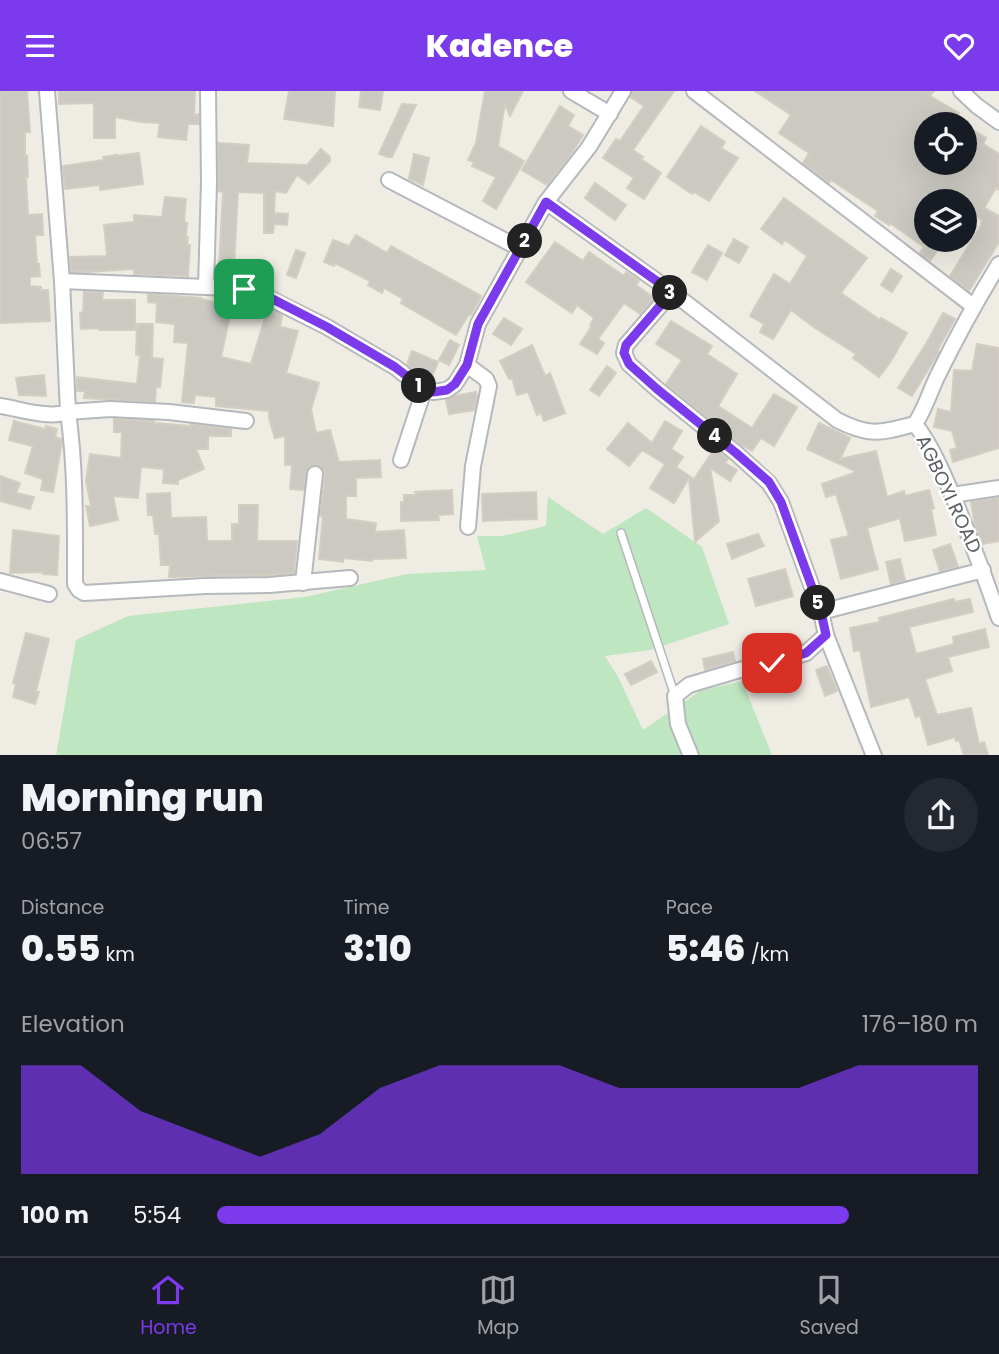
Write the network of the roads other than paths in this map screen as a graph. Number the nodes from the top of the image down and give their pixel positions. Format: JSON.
{"nodes":[{"id":1,"x":47,"y":91,"type":"edge"},
{"id":2,"x":208,"y":91,"type":"edge"},
{"id":3,"x":571,"y":91,"type":"edge"},
{"id":4,"x":623,"y":91,"type":"edge"},
{"id":5,"x":694,"y":91,"type":"edge"},
{"id":6,"x":961,"y":91,"type":"edge"},
{"id":7,"x":610,"y":114,"type":"junction"},
{"id":8,"x":999,"y":122,"type":"edge"},
{"id":9,"x":389,"y":180,"type":"dead end"},
{"id":10,"x":546,"y":202,"type":"junction"},
{"id":11,"x":521,"y":249,"type":"junction"},
{"id":12,"x":999,"y":264,"type":"edge"},
{"id":13,"x":61,"y":281,"type":"junction"},
{"id":14,"x":206,"y":287,"type":"junction"},
{"id":15,"x":672,"y":292,"type":"junction"},
{"id":16,"x":973,"y":306,"type":"junction"},
{"id":17,"x":467,"y":365,"type":"junction"},
{"id":18,"x":425,"y":390,"type":"junction"},
{"id":19,"x":0,"y":406,"type":"edge"},
{"id":20,"x":68,"y":412,"type":"junction"},
{"id":21,"x":246,"y":421,"type":"dead end"},
{"id":22,"x":915,"y":424,"type":"junction"},
{"id":23,"x":401,"y":460,"type":"dead end"},
{"id":24,"x":315,"y":474,"type":"dead end"},
{"id":25,"x":999,"y":488,"type":"edge"},
{"id":26,"x":952,"y":495,"type":"junction"},
{"id":27,"x":468,"y":527,"type":"dead end"},
{"id":28,"x":621,"y":533,"type":"dead end"},
{"id":29,"x":983,"y":570,"type":"junction"},
{"id":30,"x":350,"y":578,"type":"dead end"},
{"id":31,"x":0,"y":581,"type":"edge"},
{"id":32,"x":303,"y":583,"type":"junction"},
{"id":33,"x":49,"y":594,"type":"dead end"},
{"id":34,"x":821,"y":612,"type":"junction"},
{"id":35,"x":999,"y":618,"type":"edge"},
{"id":36,"x":826,"y":635,"type":"junction"},
{"id":37,"x":676,"y":696,"type":"junction"},
{"id":38,"x":691,"y":755,"type":"edge"},
{"id":39,"x":874,"y":755,"type":"edge"}],
"edges":[{"from":1,"to":13,"type":"street"},
{"from":2,"to":14,"type":"street"},
{"from":3,"to":7,"type":"street"},
{"from":4,"to":7,"type":"street"},
{"from":5,"to":16,"type":"street"},
{"from":6,"to":8,"type":"street"},
{"from":7,"to":10,"type":"street"},
{"from":9,"to":11,"type":"street"},
{"from":10,"to":11,"type":"street"},
{"from":10,"to":15,"type":"street"},
{"from":11,"to":17,"type":"street"},
{"from":12,"to":16,"type":"street","name":"AGBOYI ROAD"},
{"from":13,"to":14,"type":"street"},
{"from":13,"to":20,"type":"street"},
{"from":14,"to":18,"type":"street"},
{"from":15,"to":22,"type":"street"},
{"from":15,"to":34,"type":"street"},
{"from":16,"to":22,"type":"street","name":"AGBOYI ROAD"},
{"from":17,"to":18,"type":"street"},
{"from":17,"to":27,"type":"street"},
{"from":18,"to":23,"type":"street"},
{"from":19,"to":20,"type":"street"},
{"from":20,"to":21,"type":"street"},
{"from":20,"to":32,"type":"street"},
{"from":22,"to":26,"type":"street","name":"AGBOYI ROAD"},
{"from":24,"to":32,"type":"street"},
{"from":25,"to":26,"type":"street"},
{"from":26,"to":29,"type":"street","name":"AGBOYI ROAD"},
{"from":28,"to":37,"type":"lane"},
{"from":29,"to":34,"type":"street"},
{"from":29,"to":35,"type":"street","name":"AGBOYI ROAD"},
{"from":30,"to":32,"type":"street"},
{"from":31,"to":33,"type":"street"},
{"from":34,"to":36,"type":"street"},
{"from":36,"to":37,"type":"street"},
{"from":36,"to":39,"type":"street"},
{"from":37,"to":38,"type":"street"}]}
